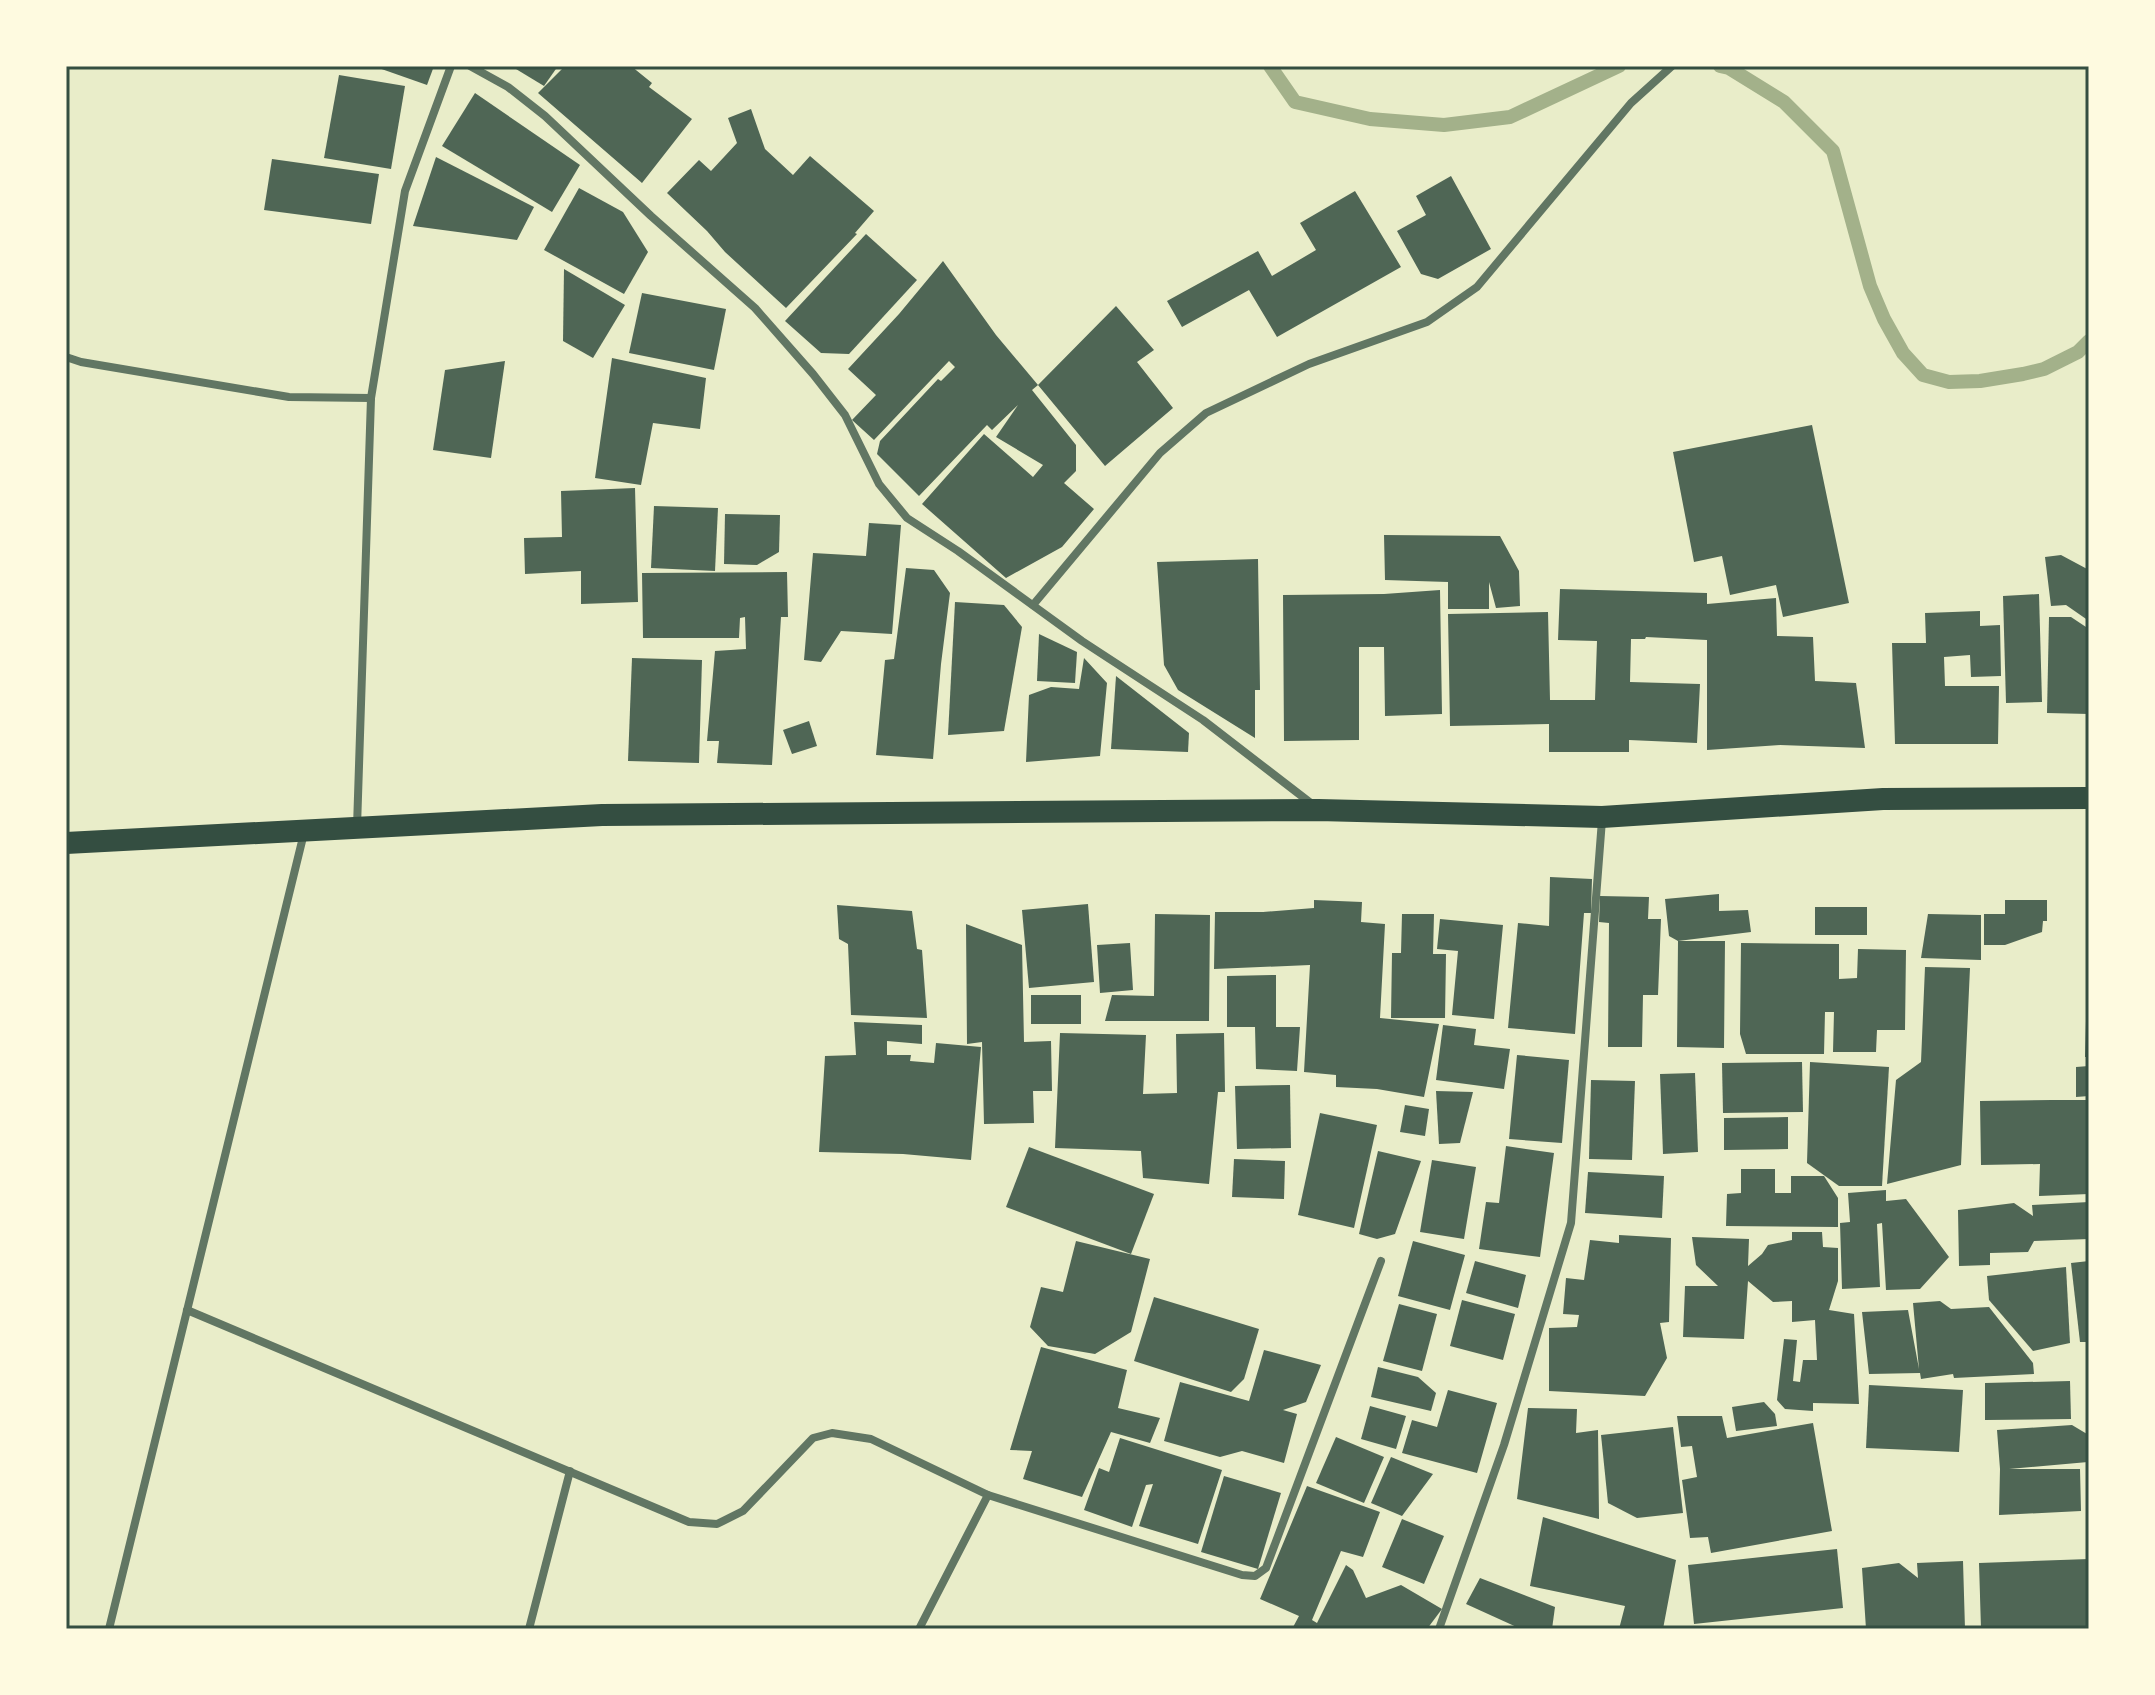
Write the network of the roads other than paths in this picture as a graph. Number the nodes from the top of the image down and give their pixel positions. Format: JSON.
{"nodes":[{"id":1,"x":451,"y":66,"type":"edge"},
{"id":2,"x":470,"y":66,"type":"edge"},
{"id":3,"x":1672,"y":66,"type":"edge"},
{"id":4,"x":66,"y":357,"type":"edge"},
{"id":5,"x":371,"y":398,"type":"junction"},
{"id":6,"x":1033,"y":605,"type":"junction"},
{"id":7,"x":2089,"y":798,"type":"edge"},
{"id":8,"x":1318,"y":810,"type":"junction"},
{"id":9,"x":1602,"y":817,"type":"junction"},
{"id":10,"x":357,"y":828,"type":"junction"},
{"id":11,"x":305,"y":830,"type":"junction"},
{"id":12,"x":66,"y":843,"type":"edge"},
{"id":13,"x":1381,"y":1261,"type":"dead end"},
{"id":14,"x":187,"y":1310,"type":"junction"},
{"id":15,"x":570,"y":1471,"type":"junction"},
{"id":16,"x":988,"y":1495,"type":"junction"},
{"id":17,"x":109,"y":1629,"type":"edge"},
{"id":18,"x":529,"y":1629,"type":"edge"},
{"id":19,"x":919,"y":1629,"type":"edge"},
{"id":20,"x":1439,"y":1629,"type":"edge"}],
"edges":[{"from":1,"to":5,"type":"street"},
{"from":2,"to":6,"type":"street"},
{"from":3,"to":6,"type":"street"},
{"from":4,"to":5,"type":"street"},
{"from":5,"to":10,"type":"street"},
{"from":6,"to":8,"type":"street"},
{"from":7,"to":9,"type":"highway"},
{"from":8,"to":9,"type":"highway"},
{"from":8,"to":10,"type":"highway"},
{"from":9,"to":20,"type":"street"},
{"from":10,"to":11,"type":"highway"},
{"from":11,"to":12,"type":"highway"},
{"from":11,"to":14,"type":"street"},
{"from":13,"to":16,"type":"street"},
{"from":14,"to":15,"type":"street"},
{"from":14,"to":17,"type":"street"},
{"from":15,"to":16,"type":"street"},
{"from":15,"to":18,"type":"street"},
{"from":16,"to":19,"type":"street"}]}
